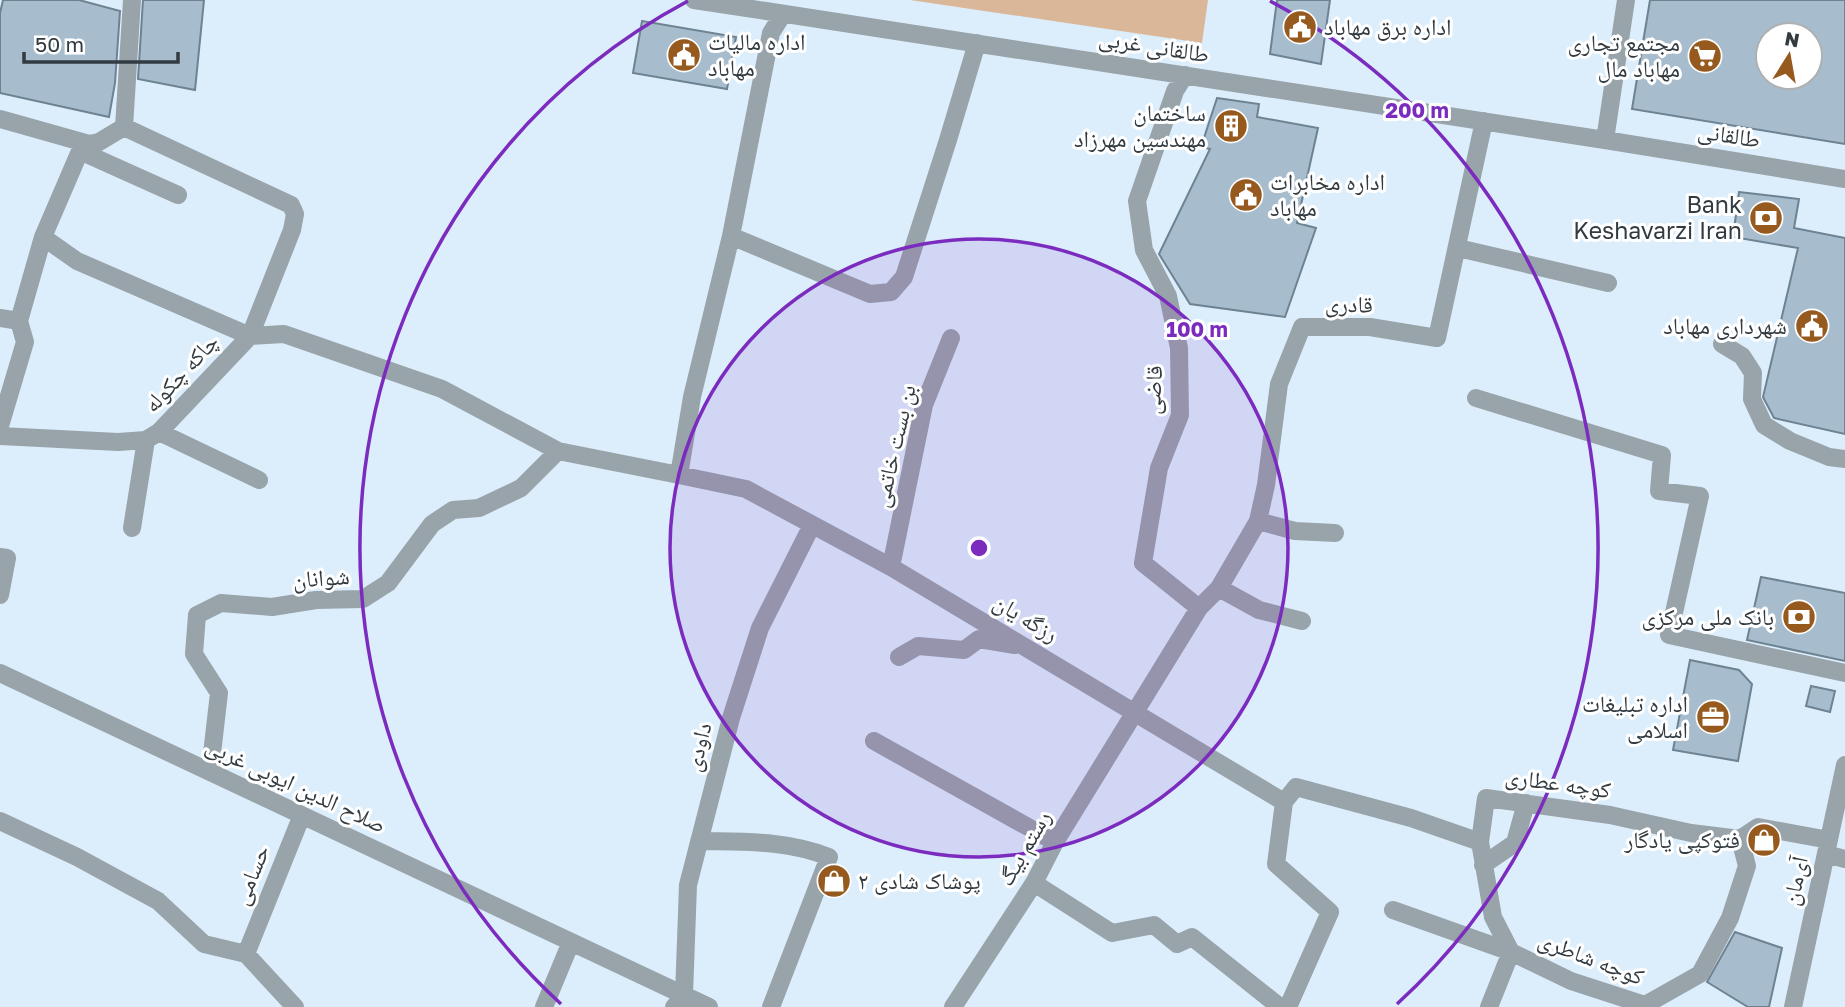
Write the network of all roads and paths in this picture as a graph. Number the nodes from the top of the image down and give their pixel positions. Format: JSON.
{"nodes":[{"id":1,"x":132,"y":0,"type":"edge"},
{"id":2,"x":694,"y":0,"type":"edge"},
{"id":3,"x":1626,"y":0,"type":"edge"},
{"id":4,"x":783,"y":14,"type":"junction"},
{"id":5,"x":976,"y":43,"type":"junction"},
{"id":6,"x":1185,"y":75,"type":"junction"},
{"id":7,"x":0,"y":119,"type":"edge"},
{"id":8,"x":1484,"y":121,"type":"junction"},
{"id":9,"x":124,"y":127,"type":"junction"},
{"id":10,"x":1605,"y":139,"type":"junction"},
{"id":11,"x":84,"y":148,"type":"junction"},
{"id":12,"x":1845,"y":179,"type":"edge"},
{"id":13,"x":178,"y":195,"type":"dead end"},
{"id":14,"x":731,"y":236,"type":"junction"},
{"id":15,"x":43,"y":237,"type":"junction"},
{"id":16,"x":1458,"y":247,"type":"junction"},
{"id":17,"x":1608,"y":283,"type":"dead end"},
{"id":18,"x":0,"y":318,"type":"edge"},
{"id":19,"x":19,"y":321,"type":"junction"},
{"id":20,"x":250,"y":336,"type":"junction"},
{"id":21,"x":951,"y":338,"type":"dead end"},
{"id":22,"x":1722,"y":344,"type":"dead end"},
{"id":23,"x":1476,"y":398,"type":"dead end"},
{"id":24,"x":0,"y":426,"type":"edge"},
{"id":25,"x":0,"y":436,"type":"edge"},
{"id":26,"x":152,"y":436,"type":"junction"},
{"id":27,"x":558,"y":451,"type":"junction"},
{"id":28,"x":1845,"y":459,"type":"edge"},
{"id":29,"x":680,"y":475,"type":"junction"},
{"id":30,"x":259,"y":480,"type":"dead end"},
{"id":31,"x":1258,"y":521,"type":"junction"},
{"id":32,"x":812,"y":525,"type":"junction"},
{"id":33,"x":132,"y":528,"type":"dead end"},
{"id":34,"x":1335,"y":533,"type":"dead end"},
{"id":35,"x":0,"y":557,"type":"edge"},
{"id":36,"x":891,"y":567,"type":"junction"},
{"id":37,"x":1219,"y":589,"type":"junction"},
{"id":38,"x":0,"y":595,"type":"edge"},
{"id":39,"x":1199,"y":608,"type":"junction"},
{"id":40,"x":1303,"y":621,"type":"dead end"},
{"id":41,"x":1025,"y":646,"type":"junction"},
{"id":42,"x":899,"y":657,"type":"dead end"},
{"id":43,"x":0,"y":673,"type":"edge"},
{"id":44,"x":1845,"y":673,"type":"edge"},
{"id":45,"x":1135,"y":712,"type":"junction"},
{"id":46,"x":874,"y":741,"type":"dead end"},
{"id":47,"x":1845,"y":765,"type":"edge"},
{"id":48,"x":210,"y":771,"type":"junction"},
{"id":49,"x":1284,"y":802,"type":"junction"},
{"id":50,"x":1526,"y":803,"type":"junction"},
{"id":51,"x":302,"y":815,"type":"junction"},
{"id":52,"x":0,"y":821,"type":"edge"},
{"id":53,"x":1740,"y":839,"type":"junction"},
{"id":54,"x":699,"y":841,"type":"junction"},
{"id":55,"x":1055,"y":842,"type":"junction"},
{"id":56,"x":1480,"y":842,"type":"junction"},
{"id":57,"x":1827,"y":847,"type":"junction"},
{"id":58,"x":1845,"y":859,"type":"edge"},
{"id":59,"x":1483,"y":865,"type":"junction"},
{"id":60,"x":1034,"y":883,"type":"junction"},
{"id":61,"x":1393,"y":910,"type":"dead end"},
{"id":62,"x":571,"y":942,"type":"junction"},
{"id":63,"x":1511,"y":952,"type":"junction"},
{"id":64,"x":246,"y":954,"type":"junction"},
{"id":65,"x":679,"y":1001,"type":"edge"},
{"id":66,"x":1644,"y":1006,"type":"edge"},
{"id":67,"x":295,"y":1007,"type":"edge"},
{"id":68,"x":544,"y":1007,"type":"edge"},
{"id":69,"x":709,"y":1007,"type":"edge"},
{"id":70,"x":771,"y":1007,"type":"edge"},
{"id":71,"x":953,"y":1007,"type":"edge"},
{"id":72,"x":1280,"y":1007,"type":"edge"},
{"id":73,"x":1288,"y":1007,"type":"edge"},
{"id":74,"x":1489,"y":1007,"type":"edge"},
{"id":75,"x":1793,"y":1007,"type":"edge"}],
"edges":[{"from":1,"to":9,"type":"street"},
{"from":2,"to":4,"type":"street","name":"طالقانی غربی"},
{"from":3,"to":10,"type":"street"},
{"from":4,"to":5,"type":"street","name":"طالقانی غربی"},
{"from":4,"to":14,"type":"street"},
{"from":5,"to":6,"type":"street","name":"طالقانی غربی"},
{"from":5,"to":14,"type":"street"},
{"from":6,"to":8,"type":"street","name":"طالقانی غربی"},
{"from":6,"to":39,"type":"street","name":"قاضی"},
{"from":7,"to":11,"type":"street"},
{"from":8,"to":10,"type":"street","name":"طالقانی غربی"},
{"from":8,"to":16,"type":"street","name":"قادری"},
{"from":9,"to":11,"type":"street"},
{"from":9,"to":20,"type":"street"},
{"from":10,"to":12,"type":"street","name":"طالقانی"},
{"from":11,"to":13,"type":"street"},
{"from":11,"to":15,"type":"street"},
{"from":14,"to":29,"type":"street"},
{"from":15,"to":19,"type":"street"},
{"from":15,"to":20,"type":"street","name":"چاکه چکوله"},
{"from":16,"to":17,"type":"street"},
{"from":16,"to":31,"type":"street","name":"قادری"},
{"from":18,"to":19,"type":"street"},
{"from":19,"to":24,"type":"street"},
{"from":20,"to":26,"type":"street","name":"چاکه چکوله"},
{"from":20,"to":27,"type":"street","name":"رزگه یان"},
{"from":21,"to":36,"type":"street","name":"بن بست خاتمی"},
{"from":22,"to":28,"type":"street"},
{"from":23,"to":44,"type":"street"},
{"from":25,"to":26,"type":"street","name":"چاکه چکوله"},
{"from":26,"to":30,"type":"street"},
{"from":26,"to":33,"type":"street"},
{"from":27,"to":29,"type":"street","name":"رزگه یان"},
{"from":27,"to":48,"type":"street","name":"شوانان"},
{"from":29,"to":32,"type":"street","name":"رزگه یان"},
{"from":31,"to":34,"type":"street"},
{"from":31,"to":37,"type":"street","name":"قادری"},
{"from":32,"to":36,"type":"street","name":"رزگه یان"},
{"from":32,"to":54,"type":"street","name":"داودی"},
{"from":35,"to":38,"type":"street"},
{"from":36,"to":41,"type":"street","name":"رزگه یان"},
{"from":37,"to":39,"type":"street","name":"قادری"},
{"from":37,"to":40,"type":"street"},
{"from":39,"to":45,"type":"street","name":"رستم بیگ"},
{"from":41,"to":42,"type":"street"},
{"from":41,"to":45,"type":"street","name":"رزگه یان"},
{"from":43,"to":48,"type":"street","name":"صلاح الدین ایوبی غربی"},
{"from":45,"to":49,"type":"street","name":"رزگه یان"},
{"from":45,"to":55,"type":"street","name":"رستم بیگ"},
{"from":46,"to":55,"type":"street"},
{"from":47,"to":57,"type":"street","name":"آی‌مان"},
{"from":48,"to":51,"type":"street","name":"صلاح الدین ایوبی غربی"},
{"from":49,"to":56,"type":"street"},
{"from":49,"to":73,"type":"street"},
{"from":50,"to":53,"type":"street","name":"کوچه عطاری"},
{"from":50,"to":56,"type":"street","name":"کوچه عطاری"},
{"from":50,"to":59,"type":"street"},
{"from":51,"to":62,"type":"street","name":"صلاح الدین ایوبی غربی"},
{"from":51,"to":64,"type":"street","name":"حسامی"},
{"from":52,"to":64,"type":"street"},
{"from":53,"to":57,"type":"street","name":"کوچه عطاری"},
{"from":53,"to":66,"type":"street","name":"کوچه شاطری"},
{"from":54,"to":65,"type":"street","name":"داودی"},
{"from":54,"to":70,"type":"street"},
{"from":55,"to":60,"type":"street","name":"رستم بیگ"},
{"from":56,"to":59,"type":"street","name":"کوچه شاطری"},
{"from":57,"to":58,"type":"street","name":"کوچه عطاری"},
{"from":57,"to":75,"type":"street","name":"آی‌مان"},
{"from":59,"to":63,"type":"street","name":"کوچه شاطری"},
{"from":60,"to":71,"type":"street","name":"رستم بیگ"},
{"from":60,"to":72,"type":"street"},
{"from":61,"to":63,"type":"street"},
{"from":62,"to":65,"type":"street","name":"صلاح الدین ایوبی غربی"},
{"from":62,"to":68,"type":"street"},
{"from":63,"to":66,"type":"street","name":"کوچه شاطری"},
{"from":63,"to":74,"type":"street"},
{"from":64,"to":67,"type":"street"},
{"from":65,"to":69,"type":"street","name":"صلاح الدین ایوبی غربی"}]}
